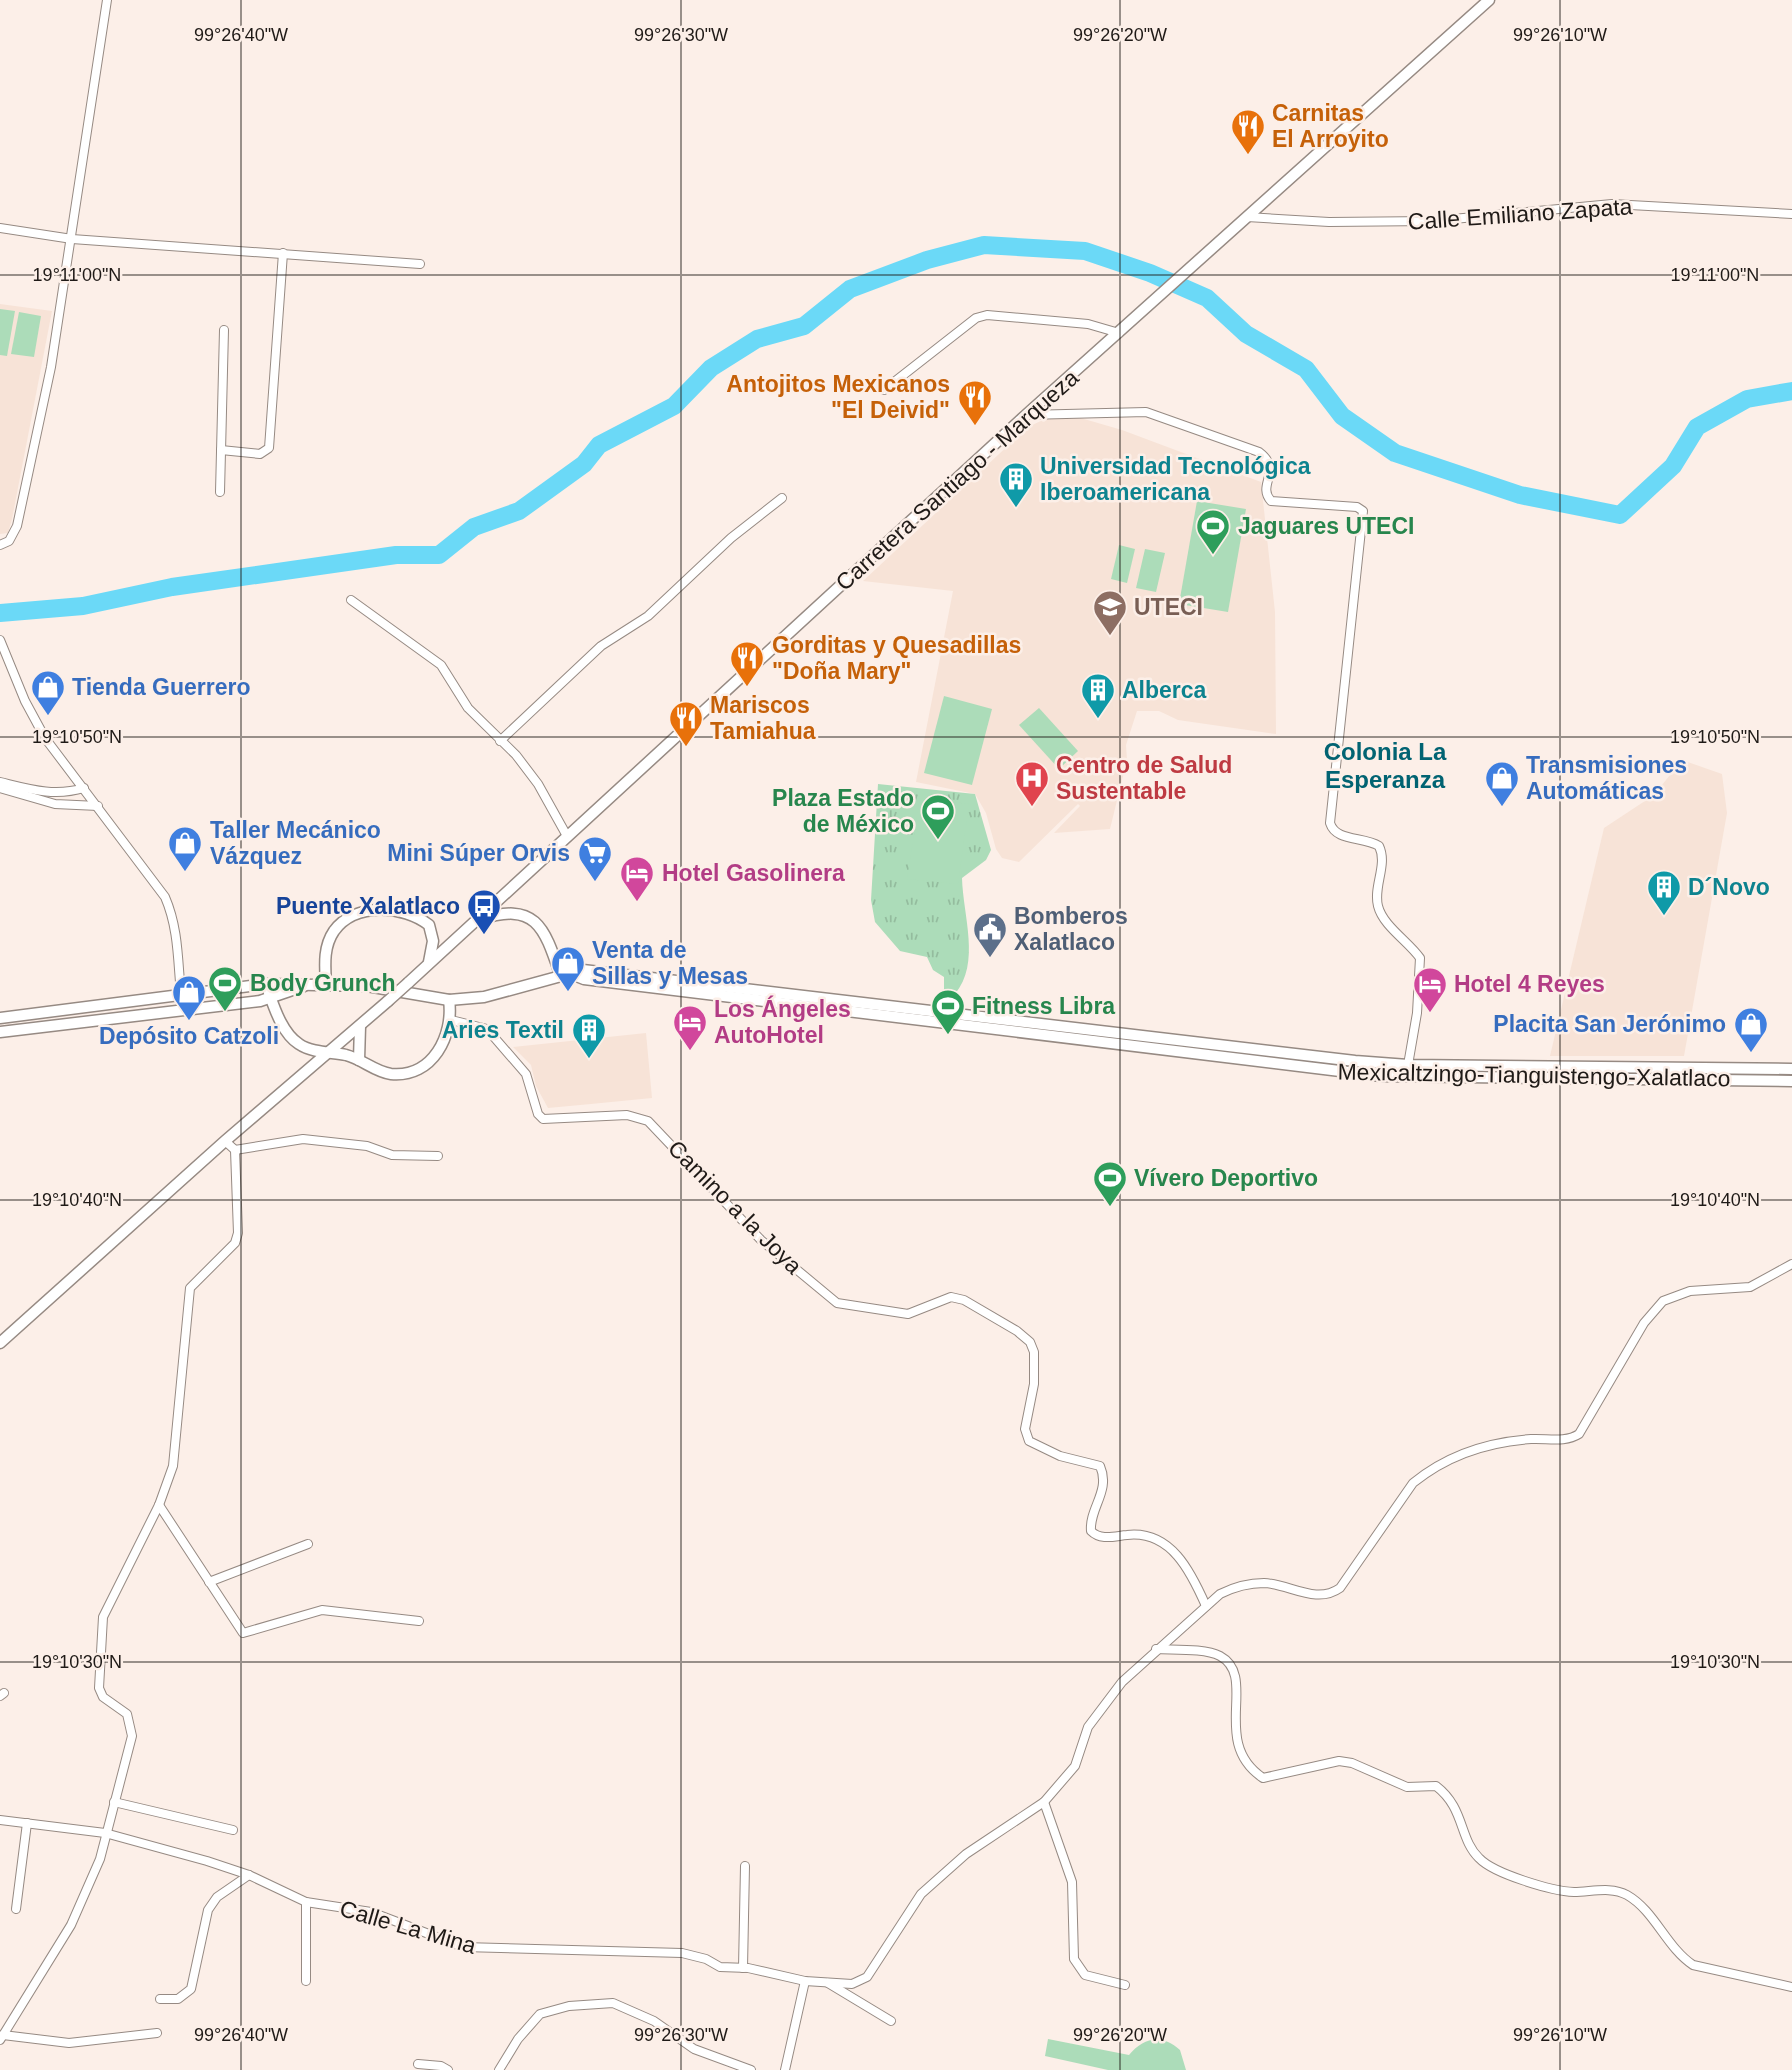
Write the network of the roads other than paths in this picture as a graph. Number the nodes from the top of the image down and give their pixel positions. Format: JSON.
{"nodes":[{"id":1,"x":107,"y":0,"type":"edge"},
{"id":2,"x":1489,"y":0,"type":"edge"},
{"id":3,"x":1792,"y":214,"type":"edge"},
{"id":4,"x":1247,"y":217,"type":"junction"},
{"id":5,"x":0,"y":228,"type":"edge"},
{"id":6,"x":72,"y":239,"type":"junction"},
{"id":7,"x":283,"y":253,"type":"junction"},
{"id":8,"x":420,"y":264,"type":"dead end"},
{"id":9,"x":224,"y":330,"type":"dead end"},
{"id":10,"x":1119,"y":333,"type":"junction"},
{"id":11,"x":884,"y":390,"type":"dead end"},
{"id":12,"x":1026,"y":415,"type":"junction"},
{"id":13,"x":221,"y":450,"type":"junction"},
{"id":14,"x":220,"y":492,"type":"dead end"},
{"id":15,"x":782,"y":498,"type":"dead end"},
{"id":16,"x":0,"y":545,"type":"edge"},
{"id":17,"x":351,"y":600,"type":"dead end"},
{"id":18,"x":0,"y":639,"type":"edge"},
{"id":19,"x":500,"y":741,"type":"junction"},
{"id":20,"x":0,"y":782,"type":"edge"},
{"id":21,"x":0,"y":788,"type":"edge"},
{"id":22,"x":84,"y":788,"type":"junction"},
{"id":23,"x":98,"y":806,"type":"junction"},
{"id":24,"x":568,"y":836,"type":"junction"},
{"id":25,"x":473,"y":923,"type":"junction"},
{"id":26,"x":428,"y":963,"type":"junction"},
{"id":27,"x":565,"y":973,"type":"junction"},
{"id":28,"x":266,"y":984,"type":"junction"},
{"id":29,"x":326,"y":984,"type":"junction"},
{"id":30,"x":307,"y":985,"type":"junction"},
{"id":31,"x":181,"y":996,"type":"junction"},
{"id":32,"x":271,"y":998,"type":"junction"},
{"id":33,"x":449,"y":1000,"type":"junction"},
{"id":34,"x":183,"y":1010,"type":"junction"},
{"id":35,"x":0,"y":1018,"type":"edge"},
{"id":36,"x":451,"y":1020,"type":"junction"},
{"id":37,"x":360,"y":1026,"type":"junction"},
{"id":38,"x":0,"y":1032,"type":"edge"},
{"id":39,"x":325,"y":1053,"type":"junction"},
{"id":40,"x":359,"y":1060,"type":"junction"},
{"id":41,"x":1408,"y":1065,"type":"junction"},
{"id":42,"x":1792,"y":1069,"type":"edge"},
{"id":43,"x":1792,"y":1081,"type":"edge"},
{"id":44,"x":225,"y":1142,"type":"junction"},
{"id":45,"x":235,"y":1150,"type":"junction"},
{"id":46,"x":438,"y":1156,"type":"dead end"},
{"id":47,"x":1792,"y":1264,"type":"edge"},
{"id":48,"x":0,"y":1343,"type":"edge"},
{"id":49,"x":159,"y":1505,"type":"junction"},
{"id":50,"x":308,"y":1544,"type":"dead end"},
{"id":51,"x":209,"y":1582,"type":"junction"},
{"id":52,"x":1206,"y":1606,"type":"junction"},
{"id":53,"x":419,"y":1621,"type":"dead end"},
{"id":54,"x":1156,"y":1649,"type":"junction"},
{"id":55,"x":114,"y":1802,"type":"junction"},
{"id":56,"x":1044,"y":1802,"type":"junction"},
{"id":57,"x":0,"y":1820,"type":"edge"},
{"id":58,"x":27,"y":1824,"type":"junction"},
{"id":59,"x":233,"y":1830,"type":"dead end"},
{"id":60,"x":105,"y":1833,"type":"junction"},
{"id":61,"x":745,"y":1866,"type":"dead end"},
{"id":62,"x":249,"y":1875,"type":"junction"},
{"id":63,"x":306,"y":1902,"type":"junction"},
{"id":64,"x":16,"y":1909,"type":"dead end"},
{"id":65,"x":743,"y":1968,"type":"junction"},
{"id":66,"x":306,"y":1982,"type":"dead end"},
{"id":67,"x":805,"y":1982,"type":"junction"},
{"id":68,"x":825,"y":1982,"type":"junction"},
{"id":69,"x":1125,"y":1985,"type":"dead end"},
{"id":70,"x":1792,"y":1987,"type":"edge"},
{"id":71,"x":160,"y":1999,"type":"dead end"},
{"id":72,"x":891,"y":2021,"type":"dead end"},
{"id":73,"x":157,"y":2033,"type":"dead end"},
{"id":74,"x":1,"y":2038,"type":"edge"},
{"id":75,"x":418,"y":2064,"type":"dead end"},
{"id":76,"x":448,"y":2070,"type":"edge"},
{"id":77,"x":499,"y":2070,"type":"edge"},
{"id":78,"x":751,"y":2070,"type":"edge"},
{"id":79,"x":785,"y":2070,"type":"edge"}],
"edges":[{"from":1,"to":6,"type":"street"},
{"from":2,"to":4,"type":"main road","name":"Carretera Santiago - Marqueza"},
{"from":3,"to":4,"type":"street","name":"Calle Emiliano Zapata"},
{"from":4,"to":10,"type":"main road","name":"Carretera Santiago - Marqueza"},
{"from":5,"to":6,"type":"street"},
{"from":6,"to":7,"type":"street"},
{"from":6,"to":16,"type":"street"},
{"from":7,"to":8,"type":"street"},
{"from":7,"to":13,"type":"street"},
{"from":9,"to":13,"type":"street"},
{"from":10,"to":11,"type":"street"},
{"from":10,"to":12,"type":"main road","name":"Carretera Santiago - Marqueza"},
{"from":12,"to":24,"type":"main road","name":"Carretera Santiago - Marqueza"},
{"from":12,"to":41,"type":"street"},
{"from":13,"to":14,"type":"street"},
{"from":15,"to":19,"type":"street"},
{"from":17,"to":19,"type":"street"},
{"from":18,"to":22,"type":"street"},
{"from":19,"to":24,"type":"street"},
{"from":20,"to":22,"type":"street"},
{"from":21,"to":23,"type":"street"},
{"from":22,"to":23,"type":"street"},
{"from":23,"to":31,"type":"street"},
{"from":24,"to":25,"type":"main road","name":"Carretera Santiago - Marqueza"},
{"from":25,"to":26,"type":"main road","name":"Carretera Santiago - Marqueza"},
{"from":25,"to":27,"type":"main road"},
{"from":26,"to":29,"type":"main road"},
{"from":26,"to":37,"type":"main road","name":"Carretera Santiago - Marqueza","bridge":true},
{"from":27,"to":33,"type":"main road","name":"Mexicaltzingo-Tianguistengo-Xalatlaco"},
{"from":27,"to":41,"type":"main road","name":"Mexicaltzingo-Tianguistengo-Xalatlaco"},
{"from":27,"to":43,"type":"main road","name":"Mexicaltzingo-Tianguistengo-Xalatlaco"},
{"from":28,"to":30,"type":"main road","name":"Mexicaltzingo-Tianguistengo-Xalatlaco"},
{"from":28,"to":31,"type":"main road","name":"Mexicaltzingo-Tianguistengo-Xalatlaco"},
{"from":28,"to":32,"type":"main road"},
{"from":29,"to":30,"type":"main road","name":"Mexicaltzingo-Tianguistengo-Xalatlaco"},
{"from":29,"to":33,"type":"main road","name":"Mexicaltzingo-Tianguistengo-Xalatlaco"},
{"from":30,"to":32,"type":"main road","name":"Mexicaltzingo-Tianguistengo-Xalatlaco"},
{"from":31,"to":34,"type":"street"},
{"from":31,"to":35,"type":"main road","name":"Mexicaltzingo-Tianguistengo-Xalatlaco"},
{"from":32,"to":34,"type":"main road","name":"Mexicaltzingo-Tianguistengo-Xalatlaco"},
{"from":32,"to":39,"type":"main road"},
{"from":33,"to":36,"type":"main road"},
{"from":34,"to":38,"type":"main road","name":"Mexicaltzingo-Tianguistengo-Xalatlaco"},
{"from":36,"to":40,"type":"main road"},
{"from":36,"to":52,"type":"street","name":"Camino a la Joya"},
{"from":37,"to":39,"type":"main road","name":"Carretera Santiago - Marqueza"},
{"from":37,"to":40,"type":"main road"},
{"from":39,"to":40,"type":"main road"},
{"from":39,"to":44,"type":"main road","name":"Carretera Santiago - Marqueza"},
{"from":41,"to":42,"type":"main road","name":"Mexicaltzingo-Tianguistengo-Xalatlaco"},
{"from":44,"to":45,"type":"street"},
{"from":44,"to":48,"type":"main road","name":"Carretera Santiago - Marqueza"},
{"from":45,"to":46,"type":"street"},
{"from":45,"to":49,"type":"street"},
{"from":47,"to":52,"type":"street"},
{"from":49,"to":51,"type":"street"},
{"from":49,"to":55,"type":"street"},
{"from":50,"to":51,"type":"street"},
{"from":51,"to":53,"type":"street"},
{"from":52,"to":54,"type":"street"},
{"from":54,"to":56,"type":"street"},
{"from":54,"to":70,"type":"street"},
{"from":55,"to":59,"type":"street"},
{"from":55,"to":60,"type":"street"},
{"from":56,"to":68,"type":"street","name":"Calle La Mina"},
{"from":56,"to":69,"type":"street"},
{"from":57,"to":58,"type":"street","name":"Calle La Mina"},
{"from":58,"to":60,"type":"street","name":"Calle La Mina"},
{"from":58,"to":64,"type":"street"},
{"from":60,"to":62,"type":"street","name":"Calle La Mina"},
{"from":60,"to":74,"type":"street"},
{"from":61,"to":65,"type":"street"},
{"from":62,"to":63,"type":"street","name":"Calle La Mina"},
{"from":62,"to":71,"type":"street"},
{"from":63,"to":65,"type":"street","name":"Calle La Mina"},
{"from":63,"to":66,"type":"street"},
{"from":65,"to":67,"type":"street","name":"Calle La Mina"},
{"from":67,"to":68,"type":"street","name":"Calle La Mina"},
{"from":67,"to":79,"type":"street"},
{"from":68,"to":72,"type":"street"},
{"from":73,"to":74,"type":"street"},
{"from":75,"to":76,"type":"street"},
{"from":77,"to":78,"type":"street"}]}
